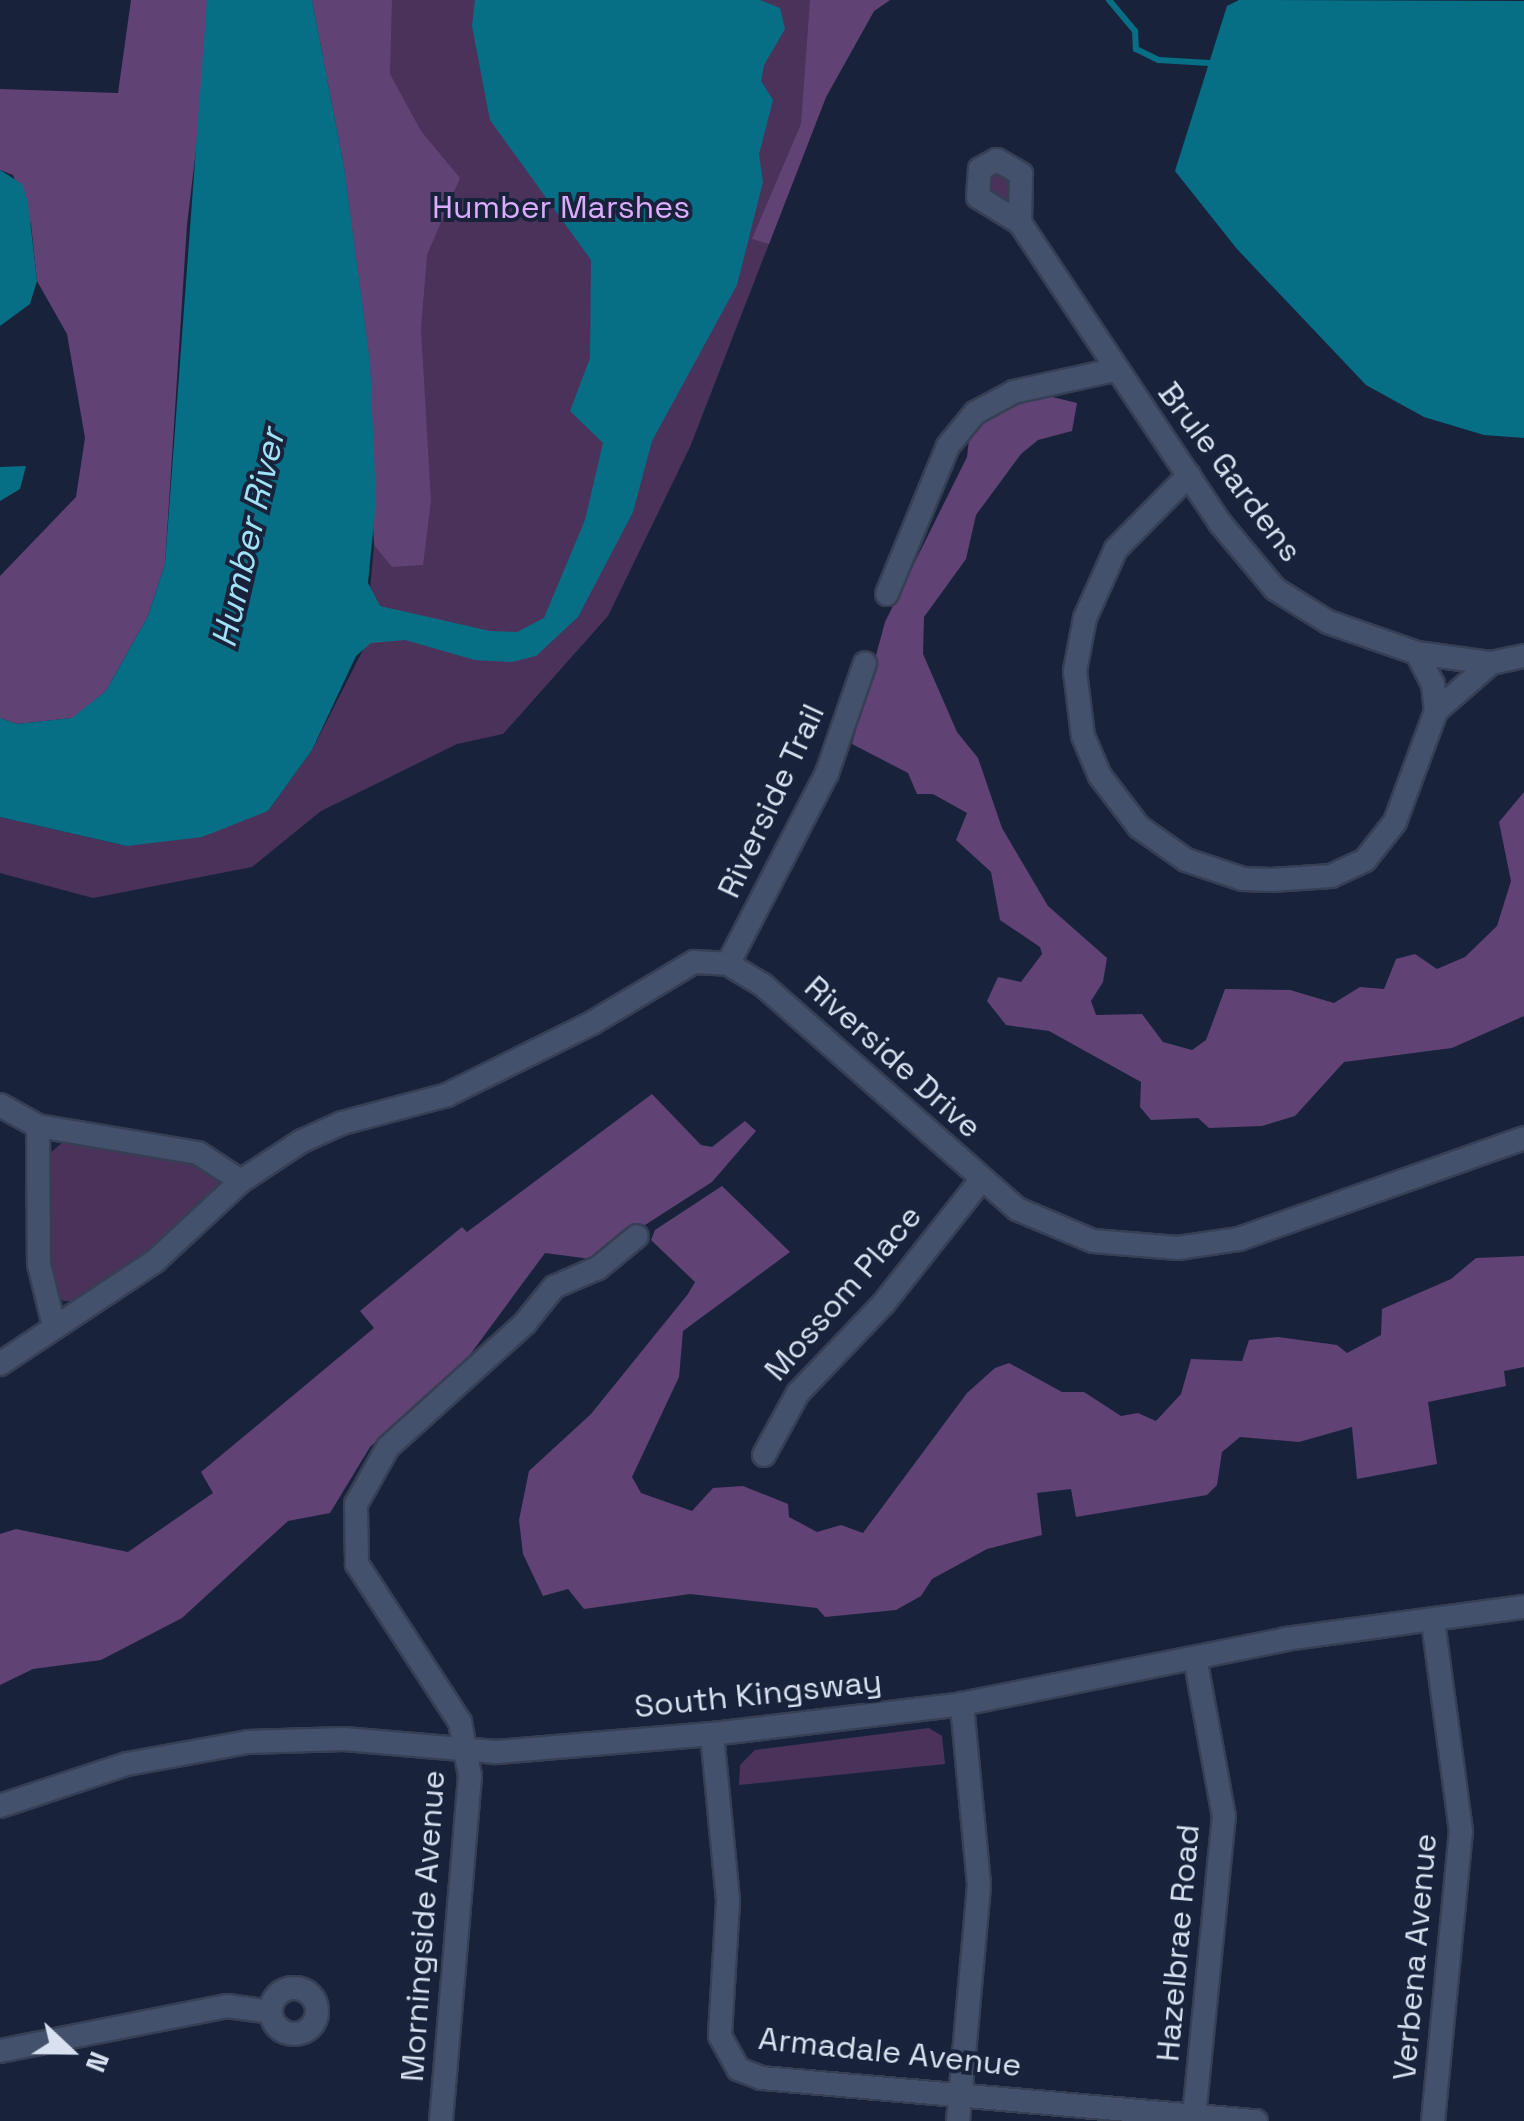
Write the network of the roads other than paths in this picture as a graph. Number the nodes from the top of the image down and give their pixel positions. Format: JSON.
{"nodes":[{"id":1,"x":1020,"y":223,"type":"dead end"},
{"id":2,"x":1114,"y":370,"type":"junction"},
{"id":3,"x":1189,"y":475,"type":"junction"},
{"id":4,"x":887,"y":594,"type":"dead end"},
{"id":5,"x":1417,"y":653,"type":"junction"},
{"id":6,"x":1524,"y":656,"type":"edge"},
{"id":7,"x":865,"y":663,"type":"dead end"},
{"id":8,"x":1491,"y":663,"type":"junction"},
{"id":9,"x":1436,"y":711,"type":"junction"},
{"id":10,"x":728,"y":964,"type":"junction"},
{"id":11,"x":0,"y":1105,"type":"edge"},
{"id":12,"x":38,"y":1126,"type":"junction"},
{"id":13,"x":1524,"y":1138,"type":"edge"},
{"id":14,"x":982,"y":1180,"type":"junction"},
{"id":15,"x":242,"y":1181,"type":"junction"},
{"id":16,"x":637,"y":1236,"type":"dead end"},
{"id":17,"x":54,"y":1326,"type":"junction"},
{"id":18,"x":0,"y":1364,"type":"edge"},
{"id":19,"x":764,"y":1456,"type":"dead end"},
{"id":20,"x":1524,"y":1607,"type":"edge"},
{"id":21,"x":1433,"y":1621,"type":"junction"},
{"id":22,"x":1195,"y":1658,"type":"junction"},
{"id":23,"x":962,"y":1704,"type":"junction"},
{"id":24,"x":712,"y":1734,"type":"junction"},
{"id":25,"x":466,"y":1748,"type":"junction"},
{"id":26,"x":0,"y":1806,"type":"edge"},
{"id":27,"x":271,"y":2012,"type":"dead end"},
{"id":28,"x":0,"y":2050,"type":"edge"},
{"id":29,"x":960,"y":2092,"type":"junction"},
{"id":30,"x":1194,"y":2116,"type":"junction"},
{"id":31,"x":442,"y":2121,"type":"edge"},
{"id":32,"x":958,"y":2121,"type":"edge"},
{"id":33,"x":1256,"y":2121,"type":"edge"},
{"id":34,"x":1433,"y":2121,"type":"edge"}],
"edges":[{"from":1,"to":2,"type":"street","name":"Brule Gardens"},
{"from":2,"to":3,"type":"street","name":"Brule Gardens"},
{"from":2,"to":4,"type":"street"},
{"from":3,"to":5,"type":"street","name":"Brule Gardens"},
{"from":3,"to":9,"type":"street"},
{"from":5,"to":8,"type":"street","name":"Brule Gardens"},
{"from":5,"to":9,"type":"street"},
{"from":6,"to":8,"type":"street","name":"Brule Gardens"},
{"from":7,"to":10,"type":"street","name":"Riverside Trail"},
{"from":8,"to":9,"type":"street"},
{"from":10,"to":14,"type":"street","name":"Riverside Drive"},
{"from":10,"to":15,"type":"street"},
{"from":11,"to":12,"type":"street"},
{"from":12,"to":15,"type":"street"},
{"from":12,"to":17,"type":"street"},
{"from":13,"to":14,"type":"street","name":"Riverside Drive"},
{"from":14,"to":19,"type":"street","name":"Mossom Place"},
{"from":15,"to":17,"type":"street"},
{"from":16,"to":25,"type":"street","name":"Morningside Avenue"},
{"from":17,"to":18,"type":"street"},
{"from":20,"to":21,"type":"street","name":"South Kingsway"},
{"from":21,"to":22,"type":"street","name":"South Kingsway"},
{"from":21,"to":34,"type":"street","name":"Verbena Avenue"},
{"from":22,"to":23,"type":"street","name":"South Kingsway"},
{"from":22,"to":30,"type":"street","name":"Hazelbrae Road"},
{"from":23,"to":24,"type":"street","name":"South Kingsway"},
{"from":23,"to":29,"type":"street"},
{"from":24,"to":25,"type":"street","name":"South Kingsway"},
{"from":24,"to":29,"type":"street","name":"Armadale Avenue"},
{"from":25,"to":26,"type":"street","name":"South Kingsway"},
{"from":25,"to":31,"type":"street","name":"Morningside Avenue"},
{"from":27,"to":28,"type":"street"},
{"from":29,"to":30,"type":"street","name":"Armadale Avenue"},
{"from":29,"to":32,"type":"street"},
{"from":30,"to":33,"type":"street","name":"Armadale Avenue"}]}
